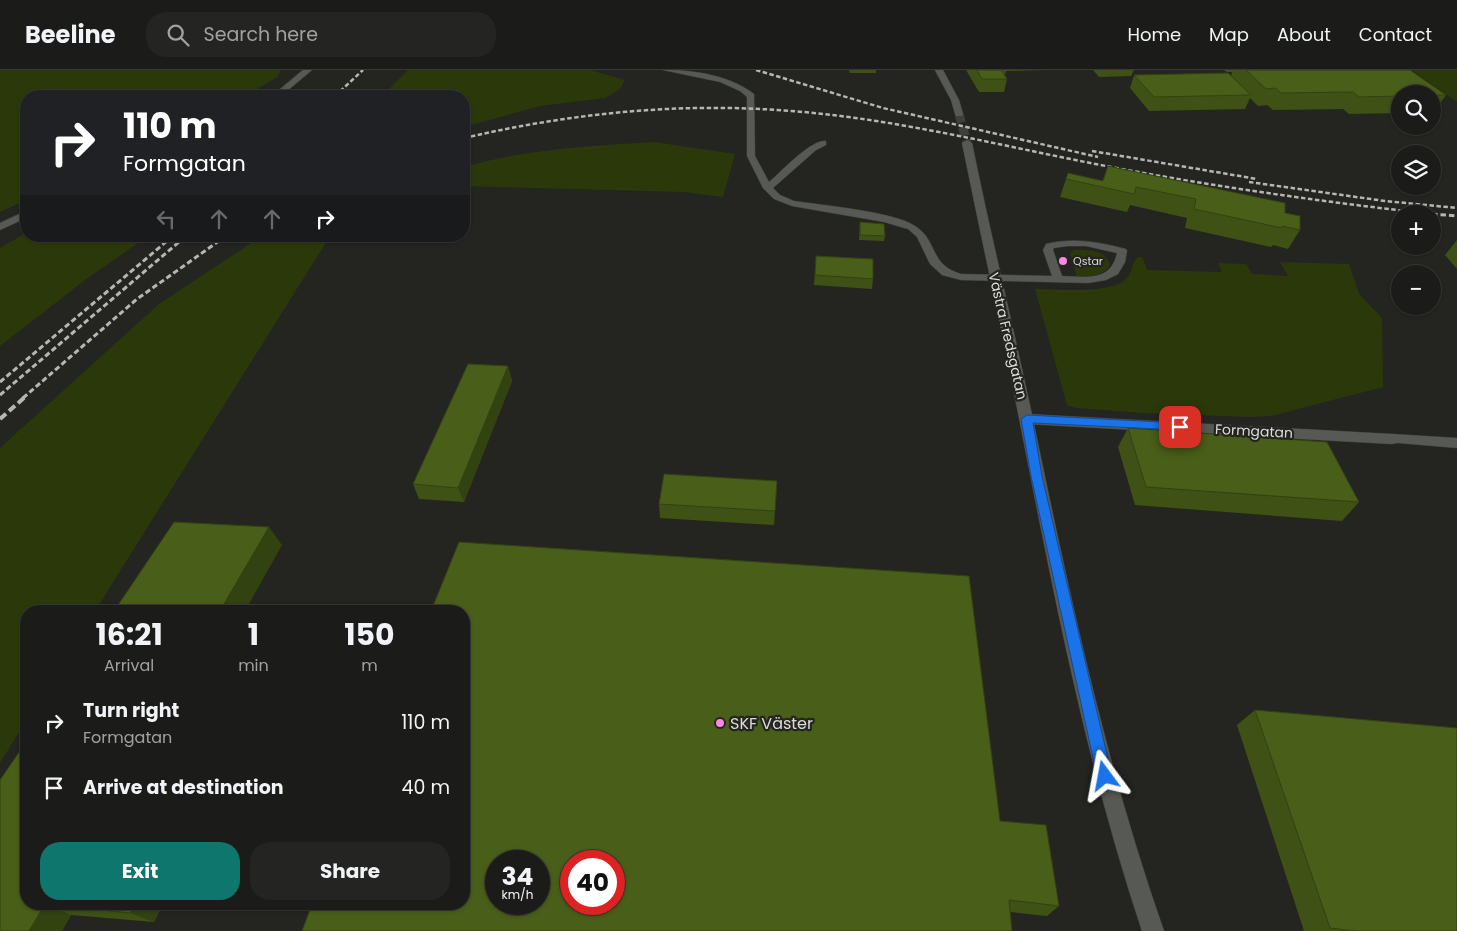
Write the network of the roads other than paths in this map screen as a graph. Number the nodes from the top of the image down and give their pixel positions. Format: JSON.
{"nodes":[{"id":1,"x":308,"y":70,"type":"edge"},
{"id":2,"x":667,"y":70,"type":"edge"},
{"id":3,"x":939,"y":70,"type":"edge"},
{"id":4,"x":283,"y":90,"type":"edge"},
{"id":5,"x":959,"y":114,"type":"tunnel mouth"},
{"id":6,"x":823,"y":143,"type":"dead end"},
{"id":7,"x":967,"y":143,"type":"tunnel mouth"},
{"id":8,"x":768,"y":188,"type":"junction"},
{"id":9,"x":20,"y":217,"type":"edge"},
{"id":10,"x":0,"y":226,"type":"edge"},
{"id":11,"x":995,"y":278,"type":"junction"},
{"id":12,"x":1058,"y":279,"type":"junction"},
{"id":13,"x":1027,"y":419,"type":"junction"},
{"id":14,"x":1392,"y":439,"type":"joint"},
{"id":15,"x":1457,"y":443,"type":"edge"},
{"id":16,"x":1134,"y":879,"type":"junction"},
{"id":17,"x":1142,"y":931,"type":"edge"},
{"id":18,"x":1153,"y":931,"type":"edge"}],
"edges":[{"from":1,"to":4,"type":"street"},
{"from":2,"to":8,"type":"lane"},
{"from":3,"to":5,"type":"street"},
{"from":6,"to":8,"type":"lane"},
{"from":7,"to":11,"type":"street","name":"Västra Fredsgatan"},
{"from":8,"to":11,"type":"lane"},
{"from":9,"to":10,"type":"street"},
{"from":11,"to":12,"type":"lane"},
{"from":11,"to":13,"type":"street","name":"Västra Fredsgatan"},
{"from":12,"to":12,"type":"lane"},
{"from":13,"to":14,"type":"street","name":"Formgatan"},
{"from":13,"to":16,"type":"street","name":"Västra Fredsgatan"},
{"from":14,"to":15,"type":"lane"},
{"from":16,"to":17,"type":"street","name":"Västra Fredsgatan"},
{"from":16,"to":18,"type":"street","name":"Västra Fredsgatan"}]}
